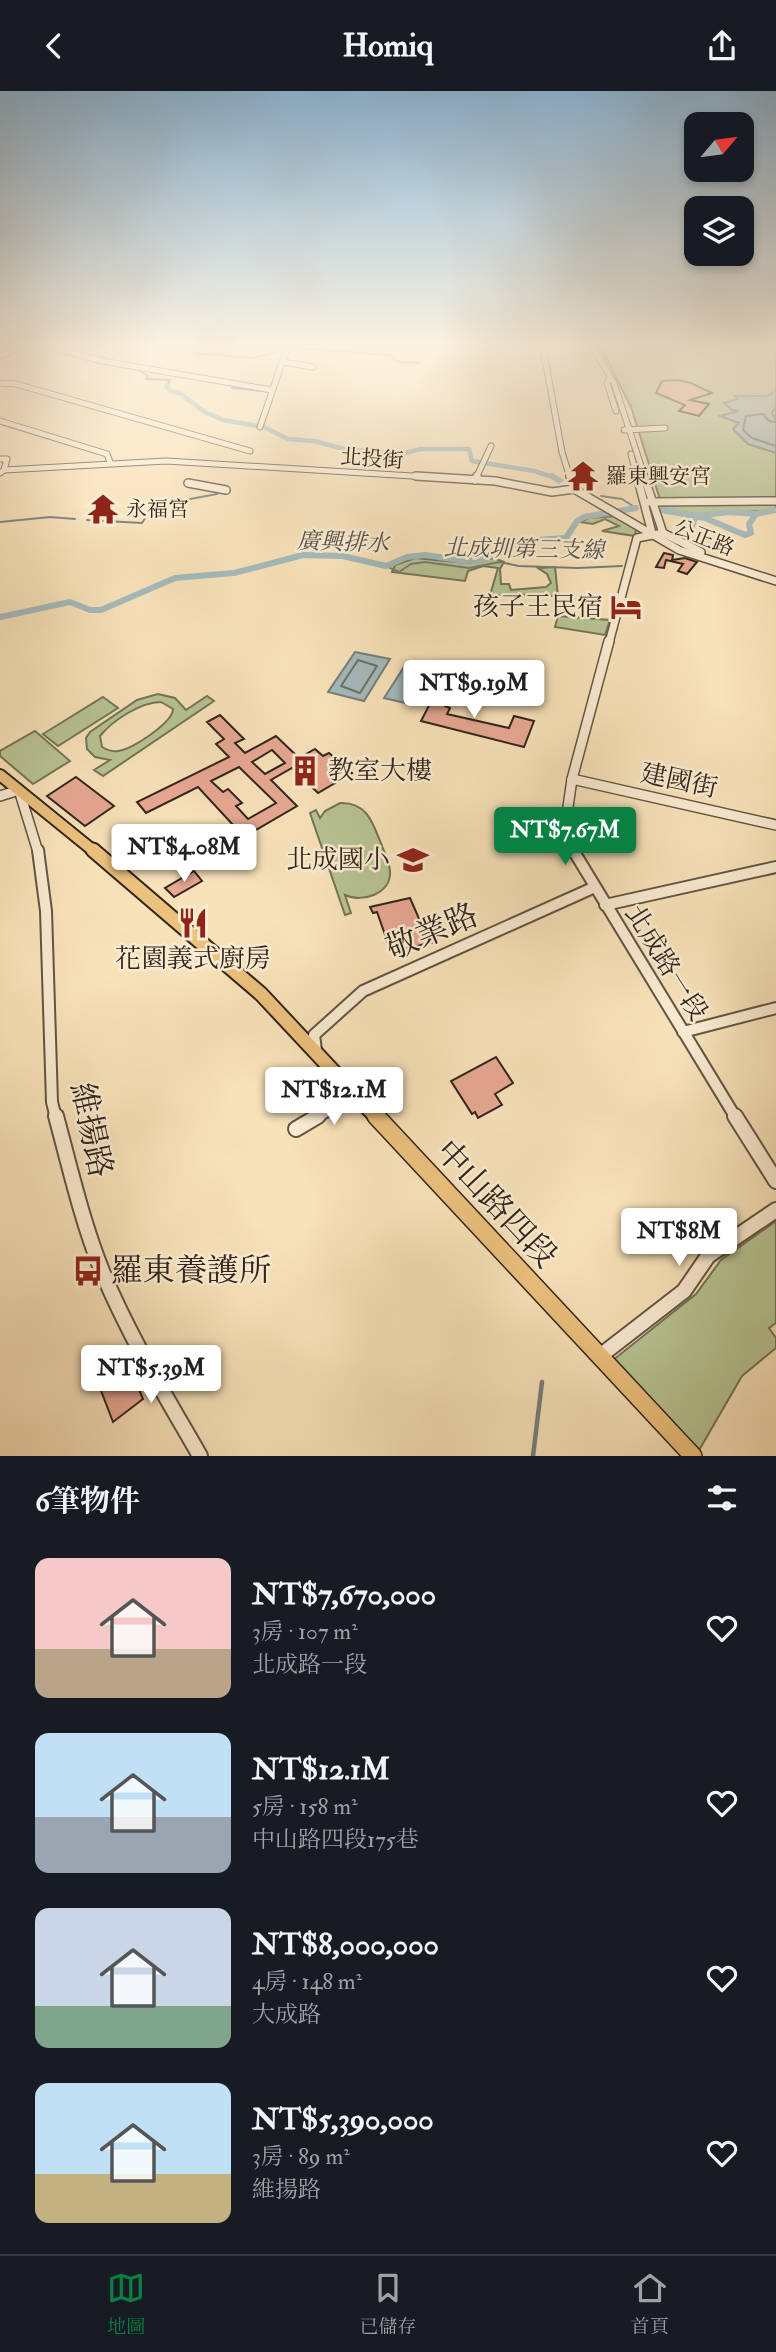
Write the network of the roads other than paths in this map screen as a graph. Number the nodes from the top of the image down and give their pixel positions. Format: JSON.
{"nodes":[{"id":1,"x":113,"y":412,"type":"edge"},
{"id":2,"x":265,"y":412,"type":"edge"},
{"id":3,"x":555,"y":412,"type":"edge"},
{"id":4,"x":619,"y":412,"type":"edge"},
{"id":5,"x":0,"y":421,"type":"edge"},
{"id":6,"x":260,"y":426,"type":"dead end"},
{"id":7,"x":665,"y":428,"type":"dead end"},
{"id":8,"x":626,"y":430,"type":"junction"},
{"id":9,"x":491,"y":446,"type":"dead end"},
{"id":10,"x":250,"y":451,"type":"dead end"},
{"id":11,"x":0,"y":459,"type":"edge"},
{"id":12,"x":110,"y":462,"type":"junction"},
{"id":13,"x":2,"y":472,"type":"edge"},
{"id":14,"x":475,"y":480,"type":"junction"},
{"id":15,"x":188,"y":483,"type":"dead end"},
{"id":16,"x":574,"y":489,"type":"junction"},
{"id":17,"x":226,"y":490,"type":"dead end"},
{"id":18,"x":776,"y":501,"type":"edge"},
{"id":19,"x":648,"y":502,"type":"junction"},
{"id":20,"x":658,"y":533,"type":"junction"},
{"id":21,"x":776,"y":578,"type":"edge"},
{"id":22,"x":0,"y":775,"type":"edge"},
{"id":23,"x":572,"y":779,"type":"junction"},
{"id":24,"x":19,"y":790,"type":"junction"},
{"id":25,"x":0,"y":796,"type":"edge"},
{"id":26,"x":776,"y":825,"type":"edge"},
{"id":27,"x":776,"y":867,"type":"edge"},
{"id":28,"x":595,"y":887,"type":"junction"},
{"id":29,"x":605,"y":905,"type":"junction"},
{"id":30,"x":776,"y":1008,"type":"edge"},
{"id":31,"x":683,"y":1032,"type":"junction"},
{"id":32,"x":316,"y":1050,"type":"junction"},
{"id":33,"x":356,"y":1095,"type":"junction"},
{"id":34,"x":296,"y":1129,"type":"dead end"},
{"id":35,"x":776,"y":1181,"type":"edge"},
{"id":36,"x":776,"y":1210,"type":"edge"},
{"id":37,"x":600,"y":1356,"type":"junction"},
{"id":38,"x":200,"y":1456,"type":"edge"},
{"id":39,"x":693,"y":1456,"type":"edge"}],
"edges":[{"from":1,"to":10,"type":"street"},
{"from":2,"to":6,"type":"street"},
{"from":3,"to":16,"type":"street"},
{"from":4,"to":8,"type":"street","name":"公正路"},
{"from":5,"to":12,"type":"street"},
{"from":7,"to":8,"type":"street"},
{"from":8,"to":19,"type":"street","name":"公正路"},
{"from":9,"to":14,"type":"street"},
{"from":11,"to":13,"type":"street"},
{"from":12,"to":13,"type":"street","name":"北投街"},
{"from":12,"to":14,"type":"street","name":"北投街"},
{"from":14,"to":16,"type":"street","name":"北投街"},
{"from":15,"to":17,"type":"street"},
{"from":16,"to":20,"type":"street"},
{"from":18,"to":19,"type":"street"},
{"from":19,"to":20,"type":"street","name":"公正路"},
{"from":19,"to":20,"type":"street","name":"公正路"},
{"from":20,"to":21,"type":"street","name":"公正路"},
{"from":20,"to":23,"type":"street","name":"北成路一段"},
{"from":22,"to":24,"type":"main road","name":"中山路四段"},
{"from":23,"to":26,"type":"street","name":"建國街"},
{"from":23,"to":28,"type":"street","name":"北成路一段"},
{"from":24,"to":25,"type":"street"},
{"from":24,"to":32,"type":"main road","name":"中山路四段"},
{"from":24,"to":38,"type":"street","name":"維揚路"},
{"from":27,"to":29,"type":"street"},
{"from":28,"to":29,"type":"street","name":"北成路一段"},
{"from":28,"to":32,"type":"street","name":"敬業路"},
{"from":29,"to":31,"type":"street","name":"北成路一段"},
{"from":30,"to":31,"type":"street"},
{"from":31,"to":35,"type":"street","name":"北成路一段"},
{"from":32,"to":33,"type":"main road","name":"中山路四段"},
{"from":33,"to":34,"type":"street"},
{"from":33,"to":37,"type":"main road","name":"中山路四段"},
{"from":36,"to":37,"type":"street"},
{"from":37,"to":39,"type":"main road","name":"中山路四段"}]}
